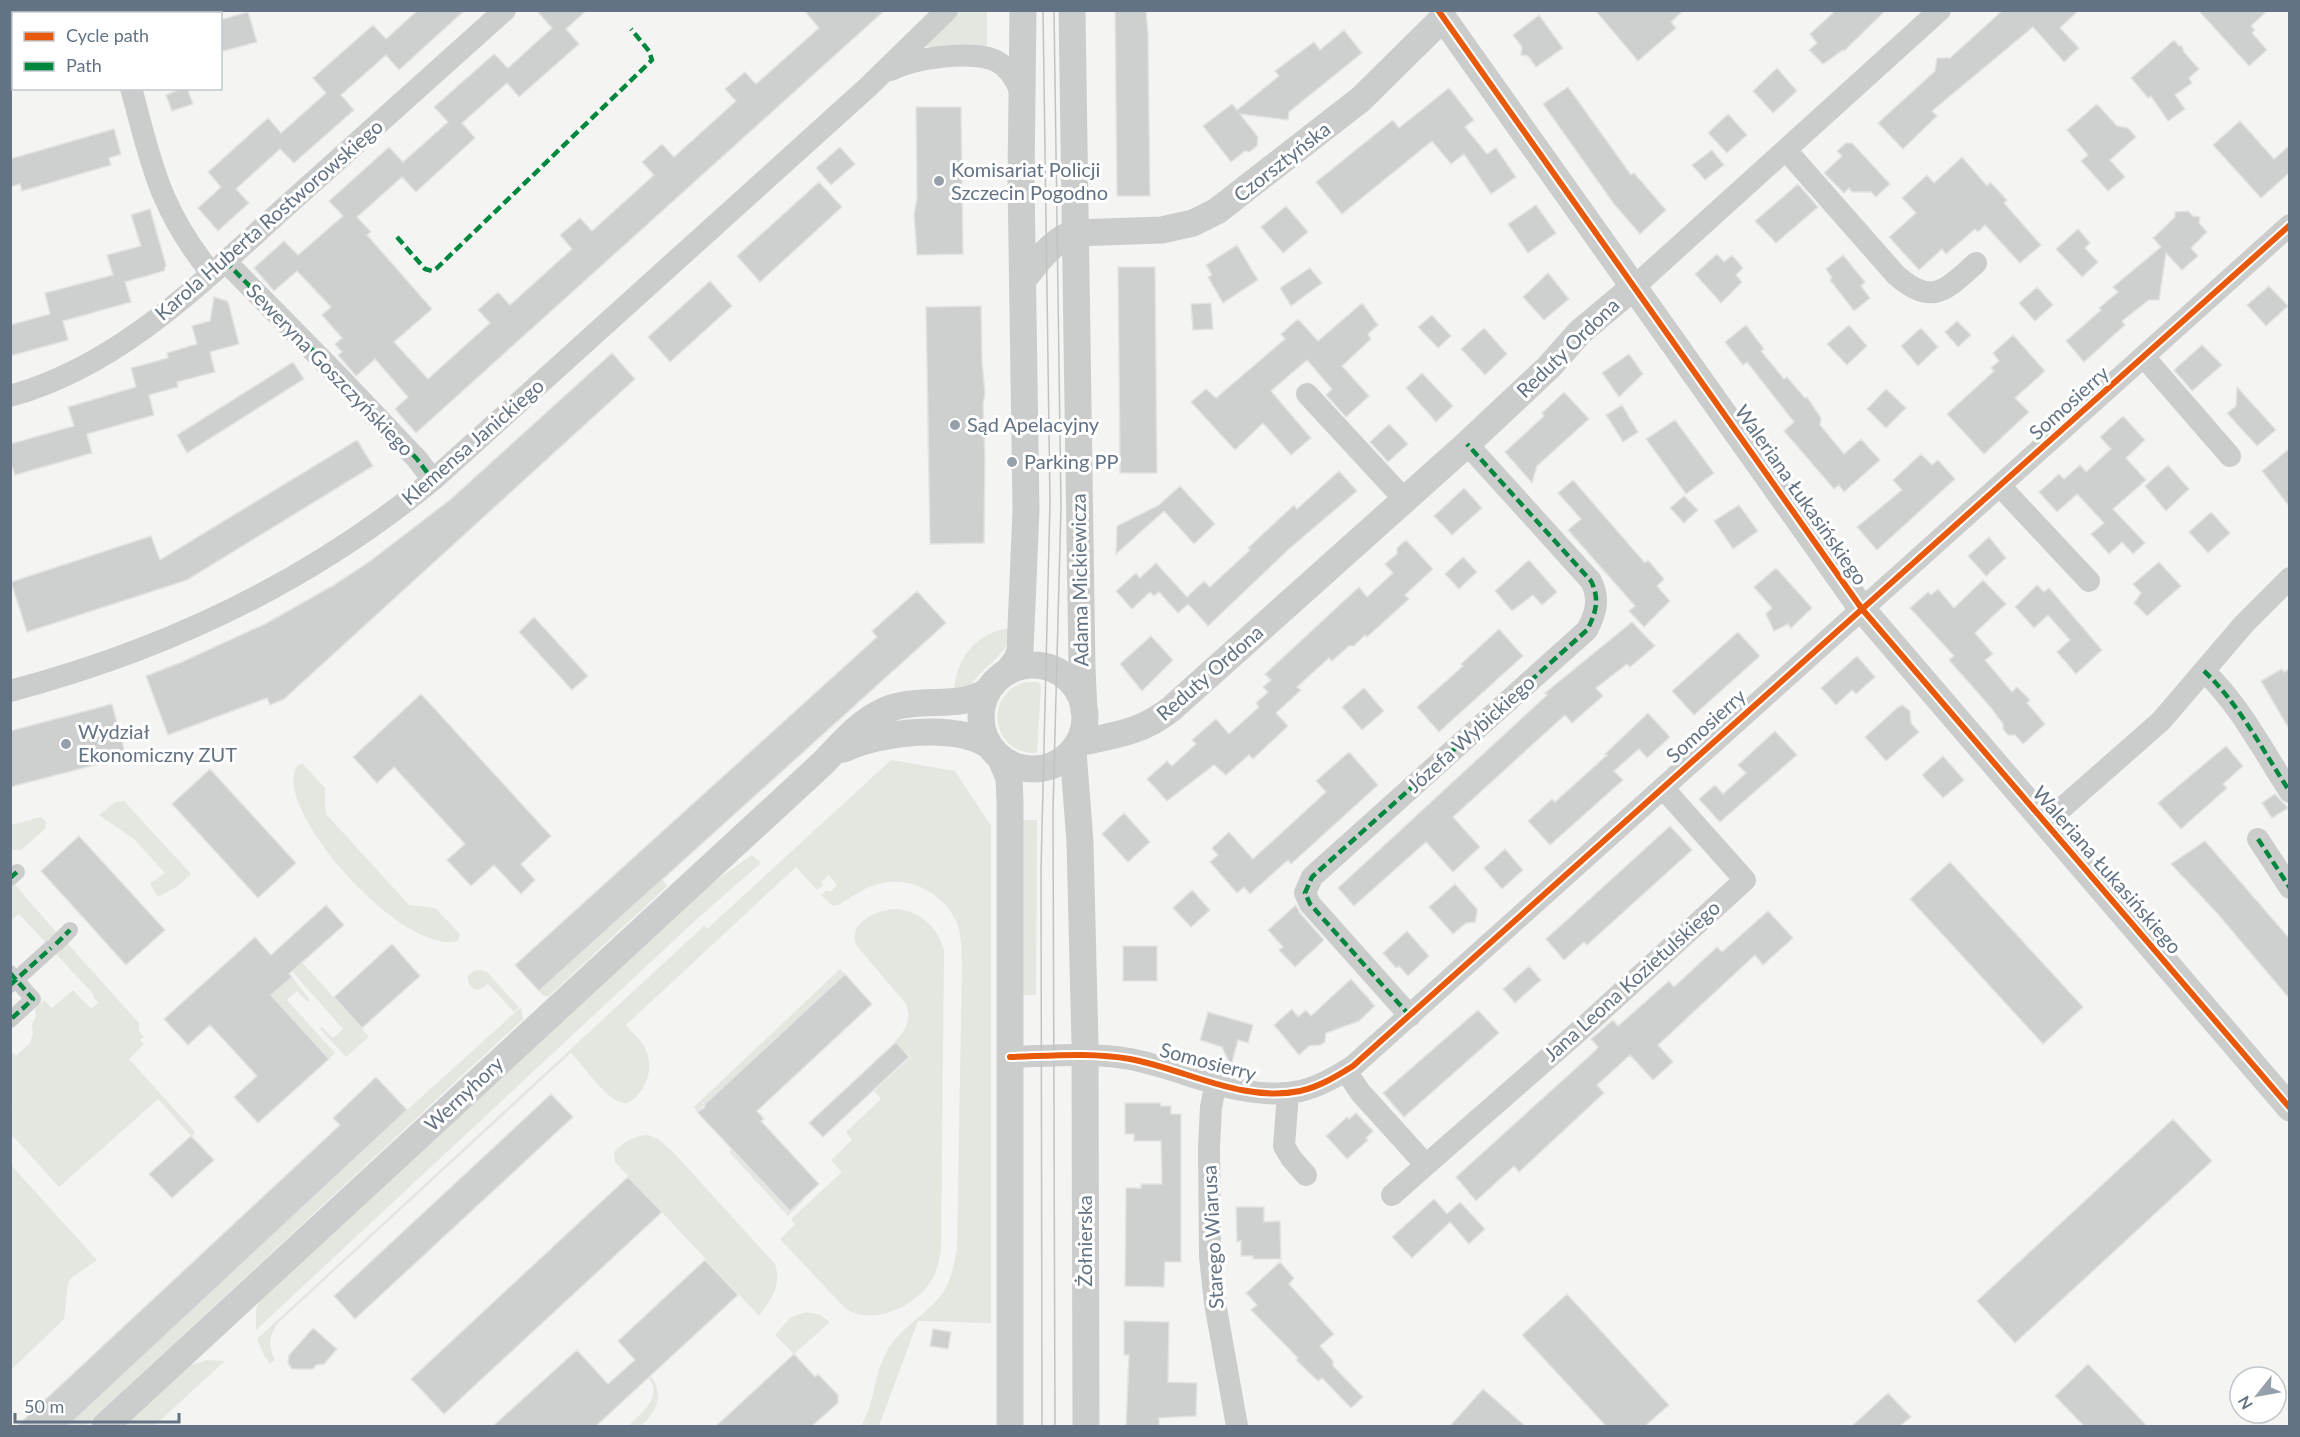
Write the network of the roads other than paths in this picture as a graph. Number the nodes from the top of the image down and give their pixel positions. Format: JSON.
{"nodes":[{"id":1,"x":505,"y":10,"type":"edge"},
{"id":2,"x":947,"y":10,"type":"edge"},
{"id":3,"x":1023,"y":10,"type":"edge"},
{"id":4,"x":1072,"y":10,"type":"edge"},
{"id":5,"x":1940,"y":10,"type":"edge"},
{"id":6,"x":1444,"y":13,"type":"edge"},
{"id":7,"x":868,"y":87,"type":"junction"},
{"id":8,"x":132,"y":90,"type":"edge"},
{"id":9,"x":1022,"y":100,"type":"junction"},
{"id":10,"x":1786,"y":150,"type":"junction"},
{"id":11,"x":2289,"y":225,"type":"edge"},
{"id":12,"x":1075,"y":233,"type":"junction"},
{"id":13,"x":1976,"y":263,"type":"dead end"},
{"id":14,"x":218,"y":267,"type":"junction"},
{"id":15,"x":1023,"y":280,"type":"junction"},
{"id":16,"x":1635,"y":286,"type":"junction"},
{"id":17,"x":2144,"y":357,"type":"junction"},
{"id":18,"x":1307,"y":394,"type":"dead end"},
{"id":19,"x":10,"y":396,"type":"edge"},
{"id":20,"x":1467,"y":444,"type":"junction"},
{"id":21,"x":2230,"y":456,"type":"dead end"},
{"id":22,"x":433,"y":480,"type":"junction"},
{"id":23,"x":2000,"y":486,"type":"junction"},
{"id":24,"x":1405,"y":500,"type":"junction"},
{"id":25,"x":2289,"y":578,"type":"edge"},
{"id":26,"x":2089,"y":581,"type":"dead end"},
{"id":27,"x":1862,"y":609,"type":"junction"},
{"id":28,"x":1008,"y":671,"type":"junction"},
{"id":29,"x":2204,"y":671,"type":"junction"},
{"id":30,"x":10,"y":691,"type":"edge"},
{"id":31,"x":988,"y":691,"type":"junction"},
{"id":32,"x":1084,"y":711,"type":"junction"},
{"id":33,"x":1076,"y":747,"type":"junction"},
{"id":34,"x":995,"y":752,"type":"junction"},
{"id":35,"x":823,"y":763,"type":"junction"},
{"id":36,"x":1663,"y":788,"type":"junction"},
{"id":37,"x":2289,"y":792,"type":"edge"},
{"id":38,"x":2045,"y":823,"type":"junction"},
{"id":39,"x":2258,"y":839,"type":"dead end"},
{"id":40,"x":2289,"y":888,"type":"edge"},
{"id":41,"x":70,"y":930,"type":"dead end"},
{"id":42,"x":12,"y":980,"type":"edge"},
{"id":43,"x":1410,"y":1016,"type":"junction"},
{"id":44,"x":10,"y":1020,"type":"edge"},
{"id":45,"x":1085,"y":1056,"type":"junction"},
{"id":46,"x":1010,"y":1057,"type":"junction"},
{"id":47,"x":1346,"y":1071,"type":"junction"},
{"id":48,"x":1216,"y":1082,"type":"junction"},
{"id":49,"x":1288,"y":1093,"type":"junction"},
{"id":50,"x":2289,"y":1108,"type":"edge"},
{"id":51,"x":1426,"y":1165,"type":"junction"},
{"id":52,"x":1306,"y":1176,"type":"dead end"},
{"id":53,"x":1392,"y":1195,"type":"dead end"},
{"id":54,"x":105,"y":1426,"type":"edge"},
{"id":55,"x":1010,"y":1426,"type":"edge"},
{"id":56,"x":1086,"y":1426,"type":"edge"},
{"id":57,"x":1237,"y":1426,"type":"edge"}],
"edges":[{"from":1,"to":14,"type":"street","name":"Karola Huberta Rostworowskiego"},
{"from":2,"to":7,"type":"street","name":"Klemensa Janickiego"},
{"from":3,"to":9,"type":"street"},
{"from":4,"to":12,"type":"street","name":"Adama Mickiewicza"},
{"from":5,"to":10,"type":"street","name":"Reduty Ordona"},
{"from":6,"to":12,"type":"street","name":"Czorsztyńska"},
{"from":6,"to":16,"type":"street","name":"Waleriana Łukasińskiego"},
{"from":7,"to":9,"type":"street","name":"Klemensa Janickiego"},
{"from":7,"to":22,"type":"street","name":"Klemensa Janickiego"},
{"from":8,"to":14,"type":"street","name":"Seweryna Goszczyńskiego"},
{"from":9,"to":15,"type":"street"},
{"from":10,"to":13,"type":"street"},
{"from":10,"to":16,"type":"street","name":"Reduty Ordona"},
{"from":11,"to":17,"type":"street","name":"Somosierry"},
{"from":12,"to":15,"type":"street"},
{"from":12,"to":32,"type":"street","name":"Adama Mickiewicza"},
{"from":14,"to":19,"type":"street","name":"Karola Huberta Rostworowskiego"},
{"from":14,"to":22,"type":"street","name":"Seweryna Goszczyńskiego"},
{"from":15,"to":28,"type":"street"},
{"from":16,"to":20,"type":"street","name":"Reduty Ordona"},
{"from":16,"to":27,"type":"street","name":"Waleriana Łukasińskiego"},
{"from":17,"to":21,"type":"street"},
{"from":17,"to":23,"type":"street","name":"Somosierry"},
{"from":18,"to":24,"type":"street"},
{"from":20,"to":24,"type":"street","name":"Reduty Ordona"},
{"from":20,"to":43,"type":"street","name":"Józefa Wybickiego"},
{"from":22,"to":30,"type":"street","name":"Klemensa Janickiego"},
{"from":23,"to":26,"type":"street"},
{"from":23,"to":27,"type":"street","name":"Somosierry"},
{"from":24,"to":33,"type":"street","name":"Reduty Ordona"},
{"from":25,"to":29,"type":"street"},
{"from":27,"to":36,"type":"street","name":"Somosierry"},
{"from":27,"to":38,"type":"street","name":"Waleriana Łukasińskiego"},
{"from":28,"to":31,"type":"street"},
{"from":28,"to":32,"type":"street"},
{"from":29,"to":37,"type":"street"},
{"from":29,"to":38,"type":"street"},
{"from":31,"to":34,"type":"street"},
{"from":31,"to":35,"type":"street","name":"Wernyhory"},
{"from":32,"to":33,"type":"street"},
{"from":33,"to":34,"type":"street"},
{"from":33,"to":45,"type":"street","name":"Żołnierska"},
{"from":34,"to":35,"type":"street","name":"Wernyhory"},
{"from":34,"to":46,"type":"street"},
{"from":35,"to":54,"type":"street","name":"Wernyhory"},
{"from":36,"to":43,"type":"street","name":"Somosierry"},
{"from":36,"to":51,"type":"street","name":"Jana Leona Kozietulskiego"},
{"from":38,"to":50,"type":"street","name":"Waleriana Łukasińskiego"},
{"from":39,"to":40,"type":"street"},
{"from":41,"to":42,"type":"street"},
{"from":42,"to":44,"type":"street"},
{"from":43,"to":47,"type":"street","name":"Somosierry"},
{"from":45,"to":46,"type":"street"},
{"from":45,"to":48,"type":"street","name":"Somosierry"},
{"from":45,"to":56,"type":"street","name":"Żołnierska"},
{"from":46,"to":55,"type":"street"},
{"from":47,"to":49,"type":"street","name":"Somosierry"},
{"from":47,"to":51,"type":"street"},
{"from":48,"to":49,"type":"street","name":"Somosierry"},
{"from":48,"to":57,"type":"street","name":"Starego Wiarusa"},
{"from":49,"to":52,"type":"street"},
{"from":51,"to":53,"type":"street","name":"Jana Leona Kozietulskiego"}]}
